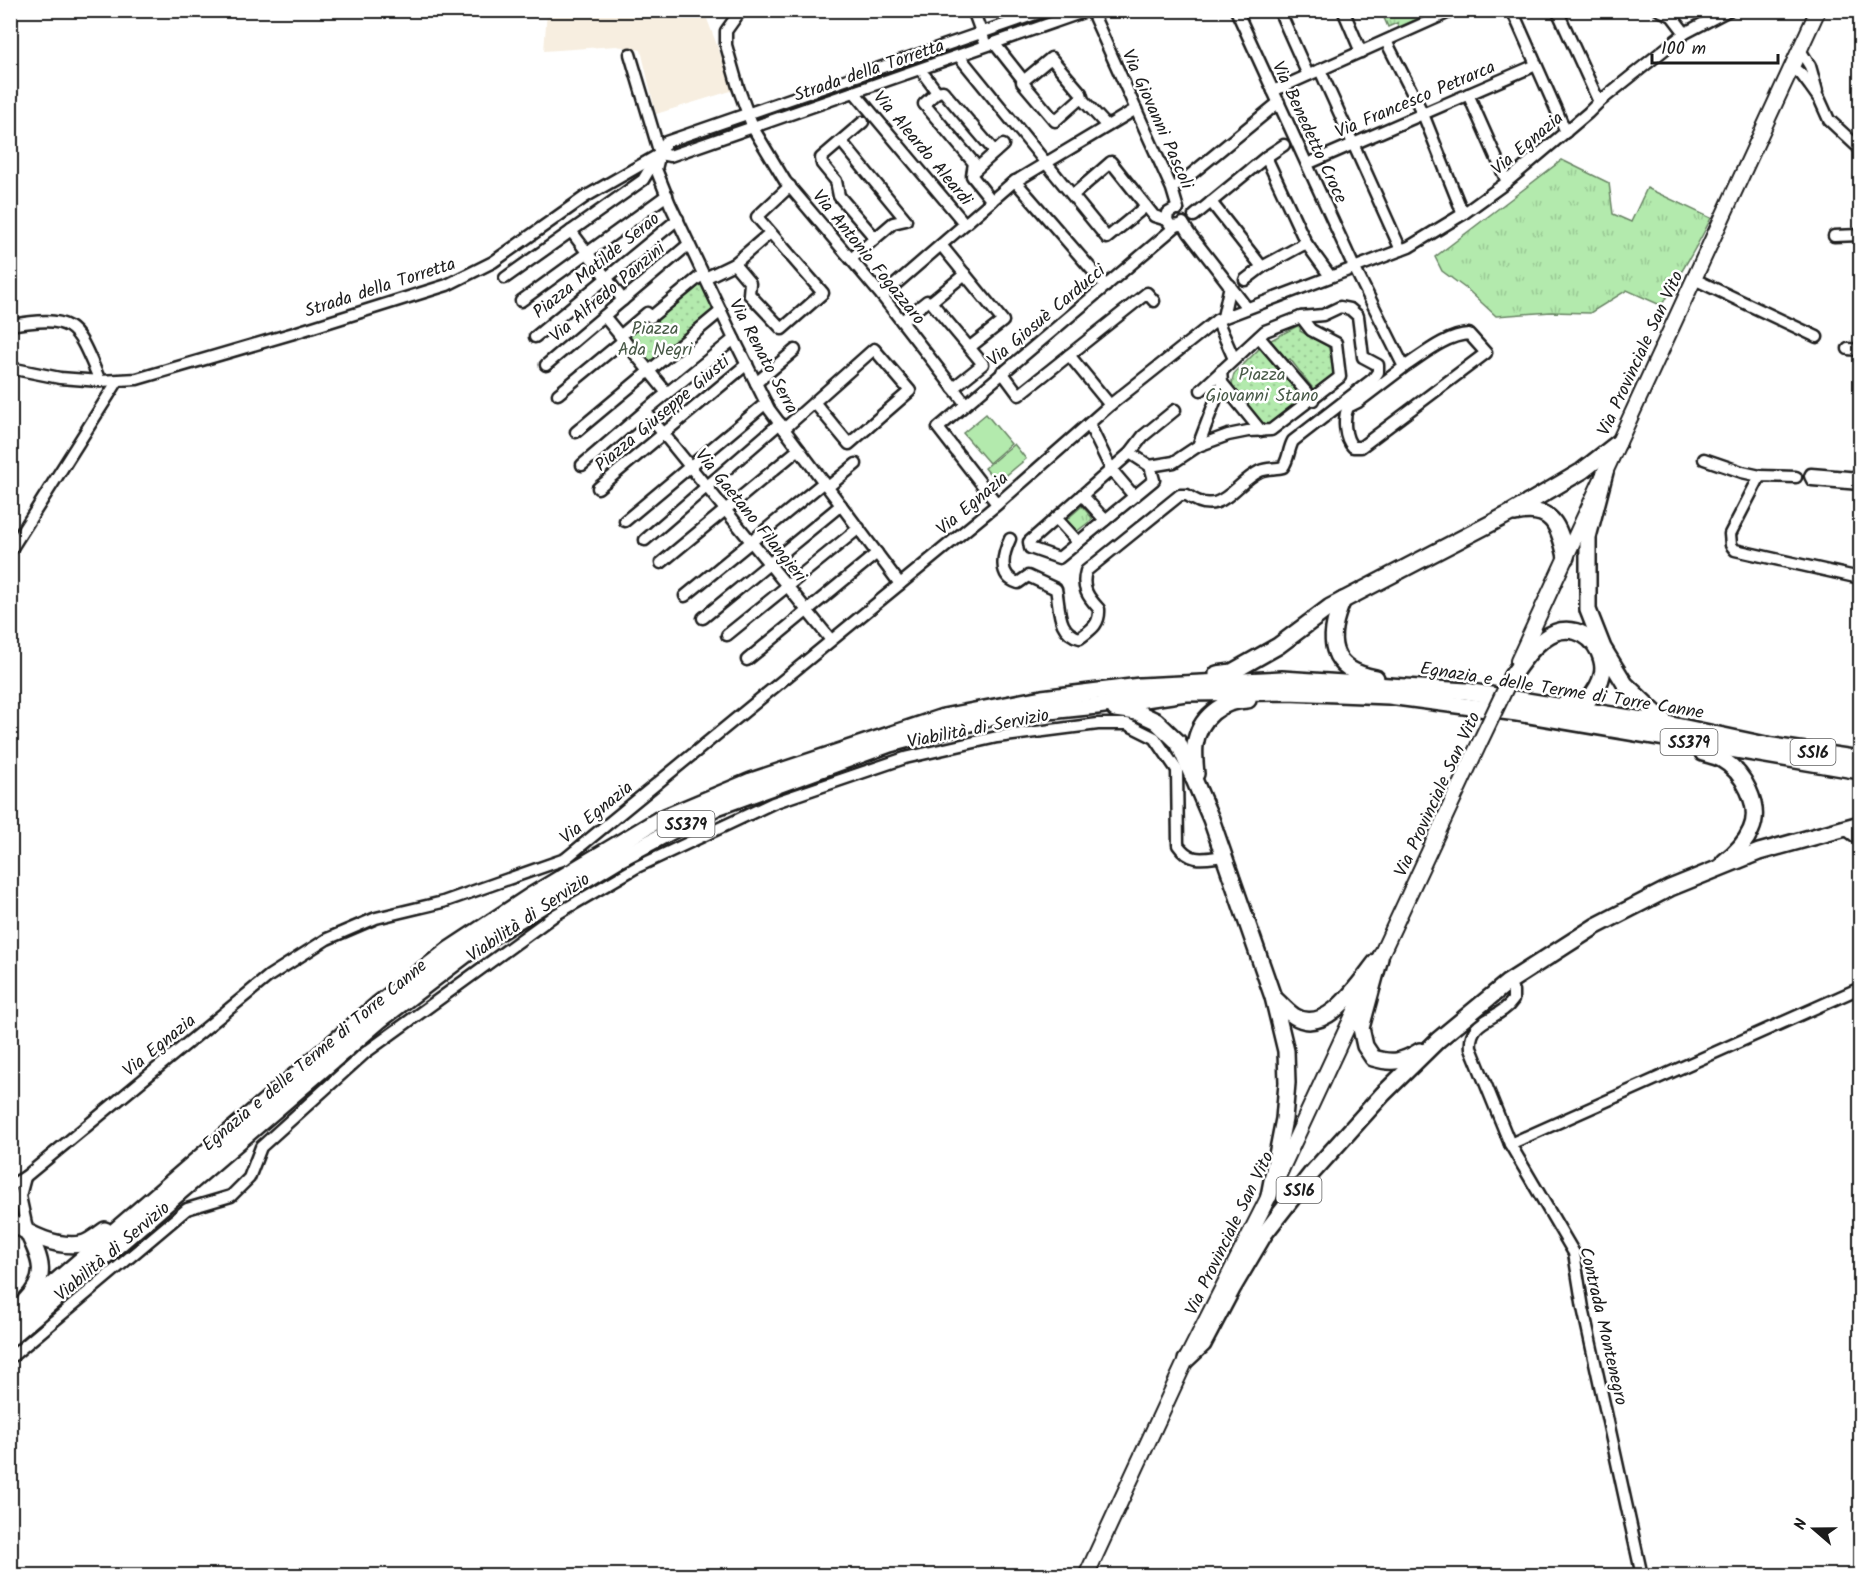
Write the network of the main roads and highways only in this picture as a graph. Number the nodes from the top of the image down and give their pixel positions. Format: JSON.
{"nodes":[{"id":1,"x":1818,"y":10,"type":"edge"},
{"id":2,"x":1618,"y":443,"type":"junction"},
{"id":3,"x":1605,"y":472,"type":"junction"},
{"id":4,"x":1509,"y":514,"type":"junction"},
{"id":5,"x":1566,"y":557,"type":"junction"},
{"id":6,"x":1343,"y":600,"type":"junction"},
{"id":7,"x":1511,"y":677,"type":"junction"},
{"id":8,"x":1140,"y":686,"type":"junction"},
{"id":9,"x":1447,"y":689,"type":"junction"},
{"id":10,"x":1336,"y":694,"type":"junction"},
{"id":11,"x":1525,"y":701,"type":"junction"},
{"id":12,"x":1097,"y":706,"type":"junction"},
{"id":13,"x":1666,"y":724,"type":"junction"},
{"id":14,"x":1587,"y":725,"type":"junction"},
{"id":15,"x":1860,"y":759,"type":"edge"},
{"id":16,"x":1860,"y":771,"type":"edge"},
{"id":17,"x":1196,"y":780,"type":"junction"},
{"id":18,"x":1860,"y":824,"type":"edge"},
{"id":19,"x":1752,"y":828,"type":"junction"},
{"id":20,"x":1774,"y":848,"type":"junction"},
{"id":21,"x":1714,"y":870,"type":"junction"},
{"id":22,"x":1380,"y":958,"type":"junction"},
{"id":23,"x":1273,"y":997,"type":"junction"},
{"id":24,"x":1438,"y":1040,"type":"junction"},
{"id":25,"x":158,"y":1195,"type":"junction"},
{"id":26,"x":1269,"y":1196,"type":"junction"},
{"id":27,"x":10,"y":1222,"type":"edge"},
{"id":28,"x":28,"y":1233,"type":"junction"},
{"id":29,"x":10,"y":1315,"type":"edge"},
{"id":30,"x":10,"y":1321,"type":"edge"},
{"id":31,"x":10,"y":1338,"type":"edge"},
{"id":32,"x":1186,"y":1360,"type":"junction"},
{"id":33,"x":1086,"y":1575,"type":"edge"}],
"edges":[{"from":1,"to":2,"type":"main road","name":"Via Provinciale San Vito"},
{"from":2,"to":3,"type":"main road","name":"Via Provinciale San Vito"},
{"from":2,"to":4,"type":"highway"},
{"from":3,"to":5,"type":"main road","name":"Via Provinciale San Vito"},
{"from":3,"to":13,"type":"highway"},
{"from":4,"to":5,"type":"highway"},
{"from":4,"to":6,"type":"highway"},
{"from":5,"to":7,"type":"main road","name":"Via Provinciale San Vito"},
{"from":6,"to":8,"type":"highway"},
{"from":6,"to":9,"type":"highway"},
{"from":7,"to":11,"type":"highway"},
{"from":7,"to":22,"type":"main road","name":"Via Provinciale San Vito","bridge":true},
{"from":8,"to":9,"type":"highway","name":"Egnazia e delle Terme di Torre Canne","number":"SS379"},
{"from":8,"to":25,"type":"highway","name":"Egnazia e delle Terme di Torre Canne","number":"SS379"},
{"from":9,"to":11,"type":"highway","name":"Egnazia e delle Terme di Torre Canne","number":"SS16"},
{"from":10,"to":12,"type":"highway","name":"Egnazia e delle Terme di Torre Canne","number":"SS379"},
{"from":10,"to":14,"type":"highway","name":"Egnazia e delle Terme di Torre Canne","number":"SS379"},
{"from":10,"to":17,"type":"highway"},
{"from":11,"to":13,"type":"highway","name":"Egnazia e delle Terme di Torre Canne","number":"SS16"},
{"from":12,"to":17,"type":"highway"},
{"from":12,"to":31,"type":"highway","name":"Egnazia e delle Terme di Torre Canne","number":"SS379"},
{"from":13,"to":15,"type":"highway","name":"Egnazia e delle Terme di Torre Canne","number":"SS16"},
{"from":14,"to":16,"type":"highway","name":"Egnazia e delle Terme di Torre Canne","number":"SS379"},
{"from":14,"to":19,"type":"highway"},
{"from":17,"to":23,"type":"highway"},
{"from":18,"to":20,"type":"highway","number":"SS16"},
{"from":19,"to":20,"type":"highway"},
{"from":19,"to":21,"type":"highway"},
{"from":20,"to":21,"type":"highway","number":"SS16"},
{"from":21,"to":24,"type":"highway","number":"SS16"},
{"from":22,"to":23,"type":"highway"},
{"from":22,"to":24,"type":"highway"},
{"from":22,"to":26,"type":"main road","name":"Via Provinciale San Vito"},
{"from":23,"to":26,"type":"highway"},
{"from":24,"to":32,"type":"highway","number":"SS16"},
{"from":25,"to":28,"type":"highway"},
{"from":25,"to":30,"type":"highway","name":"Egnazia e delle Terme di Torre Canne","number":"SS379"},
{"from":26,"to":32,"type":"main road","name":"Via Provinciale San Vito"},
{"from":27,"to":28,"type":"highway"},
{"from":28,"to":29,"type":"highway"},
{"from":32,"to":33,"type":"main road","name":"Via Provinciale San Vito"}]}
